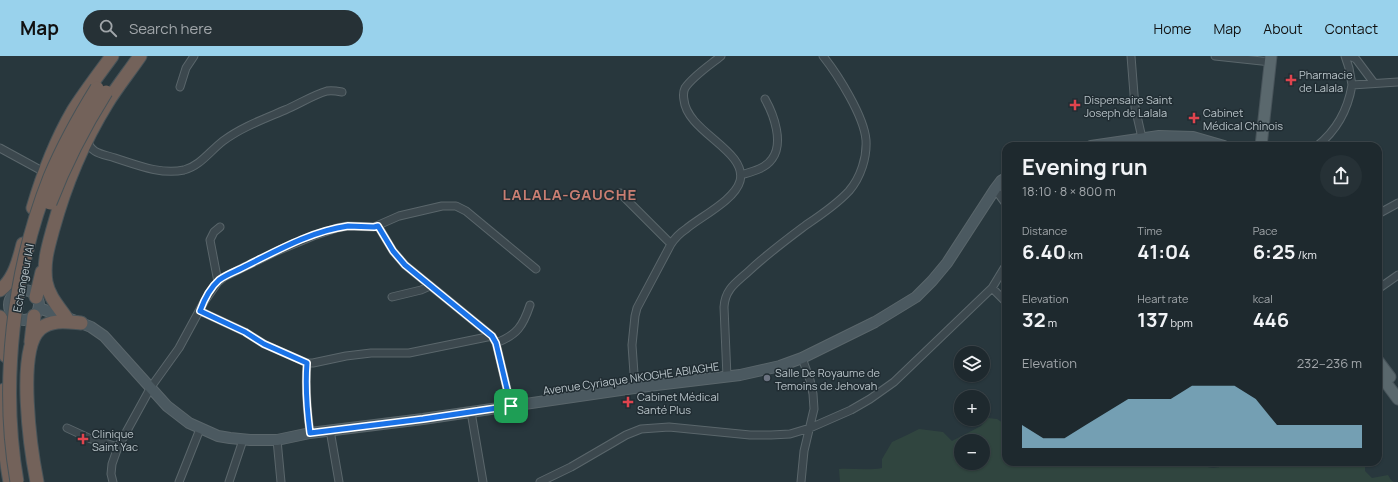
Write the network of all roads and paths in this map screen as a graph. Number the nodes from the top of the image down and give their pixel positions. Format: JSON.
{"nodes":[{"id":1,"x":112,"y":56,"type":"edge"},
{"id":2,"x":120,"y":56,"type":"edge"},
{"id":3,"x":137,"y":56,"type":"edge"},
{"id":4,"x":140,"y":56,"type":"edge"},
{"id":5,"x":194,"y":56,"type":"edge"},
{"id":6,"x":722,"y":56,"type":"edge"},
{"id":7,"x":823,"y":56,"type":"edge"},
{"id":8,"x":1130,"y":56,"type":"edge"},
{"id":9,"x":1216,"y":56,"type":"edge"},
{"id":10,"x":1345,"y":56,"type":"edge"},
{"id":11,"x":1350,"y":56,"type":"edge"},
{"id":12,"x":1273,"y":58,"type":"edge"},
{"id":13,"x":1398,"y":82,"type":"edge"},
{"id":14,"x":1374,"y":83,"type":"junction"},
{"id":15,"x":1352,"y":85,"type":"junction"},
{"id":16,"x":180,"y":88,"type":"dead end"},
{"id":17,"x":102,"y":90,"type":"junction"},
{"id":18,"x":342,"y":92,"type":"dead end"},
{"id":19,"x":765,"y":99,"type":"dead end"},
{"id":20,"x":1269,"y":100,"type":"junction"},
{"id":21,"x":1142,"y":138,"type":"junction"},
{"id":22,"x":87,"y":140,"type":"junction"},
{"id":23,"x":1118,"y":142,"type":"edge"},
{"id":24,"x":1208,"y":142,"type":"edge"},
{"id":25,"x":1262,"y":142,"type":"edge"},
{"id":26,"x":1268,"y":142,"type":"edge"},
{"id":27,"x":1322,"y":142,"type":"edge"},
{"id":28,"x":0,"y":148,"type":"edge"},
{"id":29,"x":44,"y":172,"type":"junction"},
{"id":30,"x":741,"y":175,"type":"junction"},
{"id":31,"x":1002,"y":180,"type":"edge"},
{"id":32,"x":995,"y":190,"type":"junction"},
{"id":33,"x":620,"y":193,"type":"dead end"},
{"id":34,"x":1002,"y":199,"type":"edge"},
{"id":35,"x":1398,"y":203,"type":"edge"},
{"id":36,"x":1382,"y":212,"type":"edge"},
{"id":37,"x":378,"y":226,"type":"junction"},
{"id":38,"x":220,"y":227,"type":"dead end"},
{"id":39,"x":671,"y":244,"type":"junction"},
{"id":40,"x":20,"y":257,"type":"junction"},
{"id":41,"x":45,"y":262,"type":"junction"},
{"id":42,"x":536,"y":270,"type":"dead end"},
{"id":43,"x":1002,"y":272,"type":"edge"},
{"id":44,"x":1398,"y":275,"type":"edge"},
{"id":45,"x":218,"y":282,"type":"junction"},
{"id":46,"x":430,"y":286,"type":"junction"},
{"id":47,"x":1382,"y":286,"type":"edge"},
{"id":48,"x":992,"y":288,"type":"junction"},
{"id":49,"x":0,"y":290,"type":"edge"},
{"id":50,"x":392,"y":297,"type":"dead end"},
{"id":51,"x":1002,"y":298,"type":"edge"},
{"id":52,"x":530,"y":305,"type":"dead end"},
{"id":53,"x":7,"y":306,"type":"edge"},
{"id":54,"x":36,"y":307,"type":"junction"},
{"id":55,"x":200,"y":311,"type":"junction"},
{"id":56,"x":64,"y":317,"type":"junction"},
{"id":57,"x":82,"y":323,"type":"junction"},
{"id":58,"x":492,"y":336,"type":"junction"},
{"id":59,"x":496,"y":343,"type":"junction"},
{"id":60,"x":30,"y":344,"type":"junction"},
{"id":61,"x":802,"y":358,"type":"junction"},
{"id":62,"x":307,"y":363,"type":"junction"},
{"id":63,"x":1382,"y":366,"type":"edge"},
{"id":64,"x":727,"y":377,"type":"junction"},
{"id":65,"x":1382,"y":377,"type":"edge"},
{"id":66,"x":151,"y":387,"type":"junction"},
{"id":67,"x":635,"y":388,"type":"junction"},
{"id":68,"x":1398,"y":388,"type":"edge"},
{"id":69,"x":1398,"y":399,"type":"edge"},
{"id":70,"x":511,"y":406,"type":"junction"},
{"id":71,"x":471,"y":412,"type":"junction"},
{"id":72,"x":67,"y":428,"type":"dead end"},
{"id":73,"x":810,"y":428,"type":"junction"},
{"id":74,"x":200,"y":429,"type":"junction"},
{"id":75,"x":330,"y":430,"type":"junction"},
{"id":76,"x":310,"y":433,"type":"junction"},
{"id":77,"x":243,"y":440,"type":"junction"},
{"id":78,"x":277,"y":440,"type":"junction"},
{"id":79,"x":118,"y":447,"type":"junction"},
{"id":80,"x":10,"y":482,"type":"edge"},
{"id":81,"x":17,"y":482,"type":"edge"},
{"id":82,"x":26,"y":482,"type":"edge"},
{"id":83,"x":37,"y":482,"type":"edge"},
{"id":84,"x":113,"y":482,"type":"edge"},
{"id":85,"x":179,"y":482,"type":"edge"},
{"id":86,"x":229,"y":482,"type":"edge"},
{"id":87,"x":281,"y":482,"type":"edge"},
{"id":88,"x":339,"y":482,"type":"edge"},
{"id":89,"x":483,"y":482,"type":"edge"},
{"id":90,"x":540,"y":482,"type":"edge"},
{"id":91,"x":801,"y":482,"type":"edge"}],
"edges":[{"from":1,"to":29,"type":"highway"},
{"from":2,"to":17,"type":"highway"},
{"from":3,"to":17,"type":"highway"},
{"from":4,"to":22,"type":"highway"},
{"from":5,"to":16,"type":"street"},
{"from":6,"to":30,"type":"street"},
{"from":7,"to":64,"type":"street"},
{"from":8,"to":21,"type":"street"},
{"from":9,"to":12,"type":"street"},
{"from":10,"to":15,"type":"street"},
{"from":11,"to":14,"type":"street"},
{"from":12,"to":20,"type":"main road"},
{"from":13,"to":14,"type":"street"},
{"from":14,"to":15,"type":"street"},
{"from":15,"to":27,"type":"street"},
{"from":17,"to":81,"type":"highway","name":"Echangeur IAI","bridge":true},
{"from":17,"to":82,"type":"highway","name":"Echangeur IAI","bridge":true},
{"from":18,"to":22,"type":"street"},
{"from":19,"to":30,"type":"street"},
{"from":20,"to":25,"type":"main road"},
{"from":20,"to":26,"type":"main road"},
{"from":21,"to":23,"type":"street"},
{"from":21,"to":24,"type":"street"},
{"from":22,"to":41,"type":"highway"},
{"from":28,"to":29,"type":"street"},
{"from":29,"to":40,"type":"highway"},
{"from":30,"to":39,"type":"street"},
{"from":31,"to":32,"type":"street","name":"Avenue Cyriaque NKOGHE ABIAGHE"},
{"from":32,"to":34,"type":"street"},
{"from":32,"to":61,"type":"street","name":"Avenue Cyriaque NKOGHE ABIAGHE"},
{"from":33,"to":39,"type":"street"},
{"from":35,"to":36,"type":"street"},
{"from":37,"to":42,"type":"street"},
{"from":37,"to":45,"type":"street"},
{"from":37,"to":46,"type":"street"},
{"from":38,"to":45,"type":"street"},
{"from":39,"to":67,"type":"street"},
{"from":40,"to":49,"type":"highway"},
{"from":40,"to":53,"type":"highway"},
{"from":41,"to":54,"type":"highway"},
{"from":41,"to":56,"type":"highway"},
{"from":43,"to":48,"type":"street"},
{"from":44,"to":47,"type":"street"},
{"from":45,"to":55,"type":"street"},
{"from":46,"to":50,"type":"street"},
{"from":46,"to":58,"type":"street"},
{"from":48,"to":51,"type":"street"},
{"from":48,"to":73,"type":"street"},
{"from":52,"to":59,"type":"street"},
{"from":53,"to":54,"type":"street"},
{"from":53,"to":54,"type":"street"},
{"from":53,"to":80,"type":"highway"},
{"from":54,"to":56,"type":"street","name":"Avenue Cyriaque NKOGHE ABIAGHE"},
{"from":54,"to":60,"type":"highway"},
{"from":55,"to":62,"type":"street"},
{"from":55,"to":66,"type":"street"},
{"from":56,"to":57,"type":"street","name":"Avenue Cyriaque NKOGHE ABIAGHE"},
{"from":57,"to":60,"type":"highway"},
{"from":57,"to":66,"type":"street","name":"Avenue Cyriaque NKOGHE ABIAGHE"},
{"from":58,"to":59,"type":"street"},
{"from":58,"to":62,"type":"street"},
{"from":59,"to":70,"type":"street"},
{"from":60,"to":83,"type":"highway"},
{"from":61,"to":64,"type":"street","name":"Avenue Cyriaque NKOGHE ABIAGHE"},
{"from":61,"to":73,"type":"street"},
{"from":62,"to":76,"type":"street"},
{"from":63,"to":68,"type":"main road"},
{"from":64,"to":67,"type":"street","name":"Avenue Cyriaque NKOGHE ABIAGHE"},
{"from":65,"to":69,"type":"main road"},
{"from":66,"to":74,"type":"street","name":"Avenue Cyriaque NKOGHE ABIAGHE"},
{"from":66,"to":79,"type":"street"},
{"from":67,"to":70,"type":"street","name":"Avenue Cyriaque NKOGHE ABIAGHE"},
{"from":70,"to":71,"type":"street","name":"Avenue Cyriaque NKOGHE ABIAGHE"},
{"from":71,"to":75,"type":"street","name":"Avenue Cyriaque NKOGHE ABIAGHE"},
{"from":71,"to":89,"type":"street"},
{"from":72,"to":79,"type":"street"},
{"from":73,"to":90,"type":"street"},
{"from":73,"to":91,"type":"street"},
{"from":74,"to":77,"type":"street","name":"Avenue Cyriaque NKOGHE ABIAGHE"},
{"from":74,"to":85,"type":"street"},
{"from":75,"to":76,"type":"street","name":"Avenue Cyriaque NKOGHE ABIAGHE"},
{"from":75,"to":88,"type":"street"},
{"from":76,"to":78,"type":"street","name":"Avenue Cyriaque NKOGHE ABIAGHE"},
{"from":77,"to":78,"type":"street","name":"Avenue Cyriaque NKOGHE ABIAGHE"},
{"from":77,"to":86,"type":"street"},
{"from":78,"to":87,"type":"street"},
{"from":79,"to":84,"type":"street"}]}
